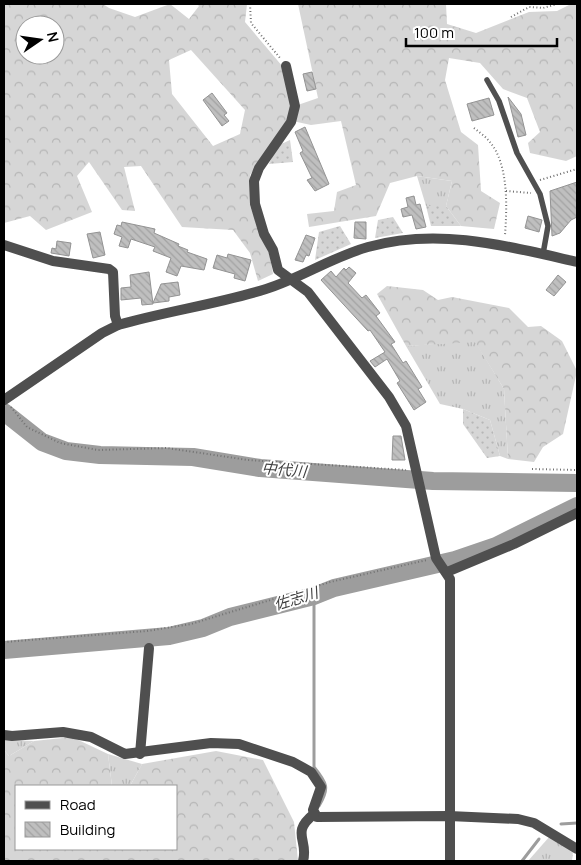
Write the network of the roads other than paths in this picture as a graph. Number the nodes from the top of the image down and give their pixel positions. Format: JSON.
{"nodes":[{"id":1,"x":286,"y":66,"type":"road end"},
{"id":2,"x":487,"y":80,"type":"dead end"},
{"id":3,"x":4,"y":245,"type":"edge"},
{"id":4,"x":543,"y":254,"type":"junction"},
{"id":5,"x":577,"y":262,"type":"edge"},
{"id":6,"x":291,"y":280,"type":"junction"},
{"id":7,"x":118,"y":325,"type":"junction"},
{"id":8,"x":4,"y":399,"type":"edge"},
{"id":9,"x":577,"y":513,"type":"edge"},
{"id":10,"x":447,"y":572,"type":"junction"},
{"id":11,"x":149,"y":648,"type":"dead end"},
{"id":12,"x":4,"y":734,"type":"edge"},
{"id":13,"x":140,"y":754,"type":"junction"},
{"id":14,"x":314,"y":814,"type":"junction"},
{"id":15,"x":450,"y":816,"type":"junction"},
{"id":16,"x":577,"y":849,"type":"edge"},
{"id":17,"x":303,"y":861,"type":"edge"},
{"id":18,"x":450,"y":861,"type":"edge"}],
"edges":[{"from":1,"to":6,"type":"street"},
{"from":2,"to":4,"type":"lane"},
{"from":3,"to":7,"type":"street"},
{"from":4,"to":5,"type":"street"},
{"from":4,"to":6,"type":"street"},
{"from":6,"to":7,"type":"street"},
{"from":6,"to":10,"type":"street"},
{"from":7,"to":8,"type":"street"},
{"from":9,"to":10,"type":"street"},
{"from":10,"to":15,"type":"street"},
{"from":11,"to":13,"type":"street"},
{"from":12,"to":13,"type":"street"},
{"from":13,"to":14,"type":"street"},
{"from":14,"to":15,"type":"street"},
{"from":14,"to":17,"type":"street"},
{"from":15,"to":16,"type":"street"},
{"from":15,"to":18,"type":"street"}]}
